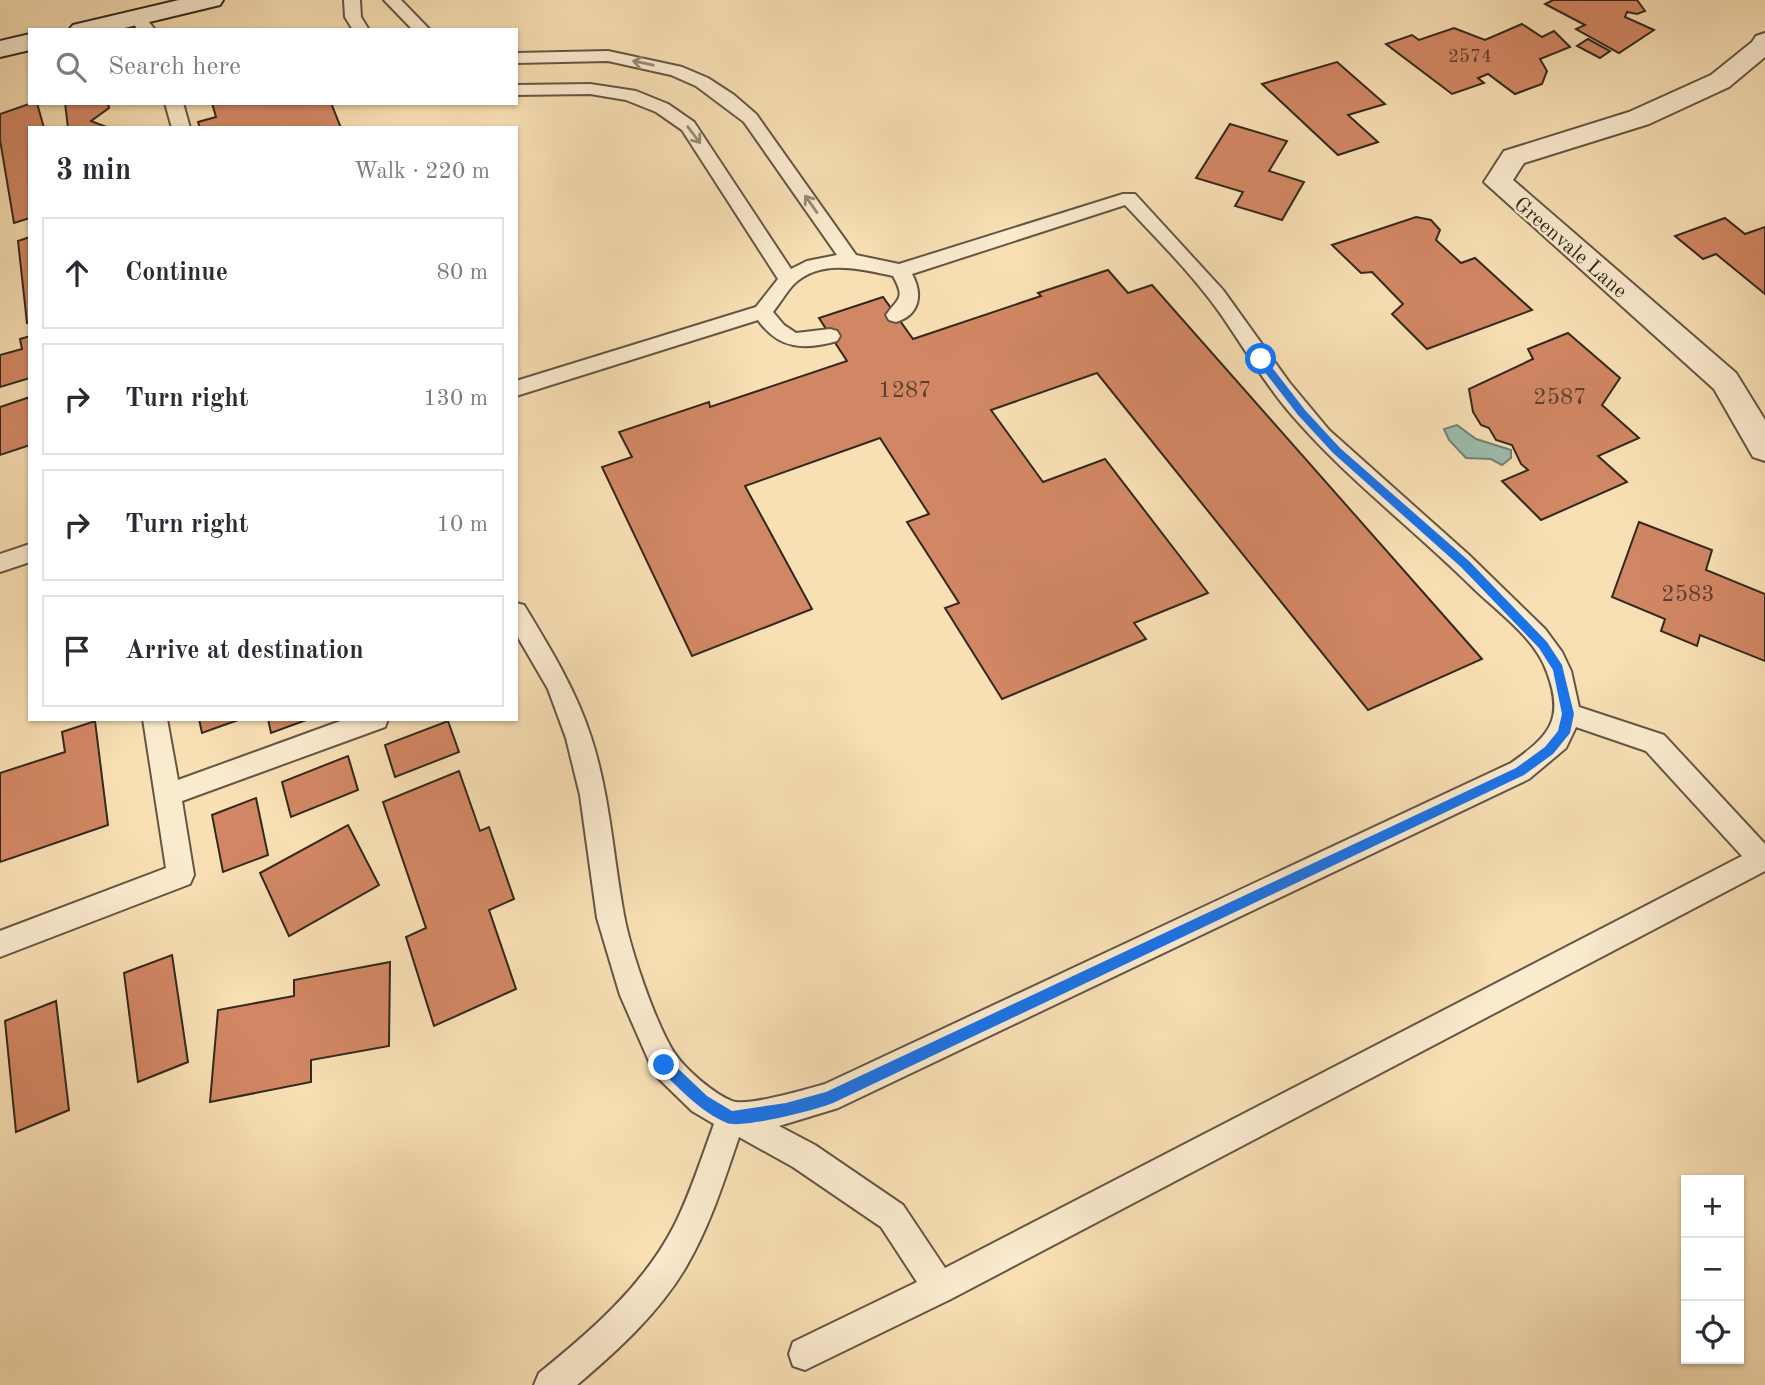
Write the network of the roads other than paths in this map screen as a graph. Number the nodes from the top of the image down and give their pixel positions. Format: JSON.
{"nodes":[{"id":1,"x":211,"y":0,"type":"edge"},
{"id":2,"x":352,"y":0,"type":"edge"},
{"id":3,"x":392,"y":0,"type":"edge"},
{"id":4,"x":142,"y":23,"type":"edge"},
{"id":5,"x":99,"y":28,"type":"edge"},
{"id":6,"x":360,"y":28,"type":"edge"},
{"id":7,"x":420,"y":28,"type":"edge"},
{"id":8,"x":1765,"y":41,"type":"edge"},
{"id":9,"x":28,"y":42,"type":"edge"},
{"id":10,"x":0,"y":49,"type":"edge"},
{"id":11,"x":518,"y":58,"type":"edge"},
{"id":12,"x":518,"y":90,"type":"edge"},
{"id":13,"x":175,"y":105,"type":"edge"},
{"id":14,"x":180,"y":126,"type":"edge"},
{"id":15,"x":850,"y":260,"type":"junction"},
{"id":16,"x":900,"y":271,"type":"junction"},
{"id":17,"x":788,"y":279,"type":"junction"},
{"id":18,"x":763,"y":312,"type":"junction"},
{"id":19,"x":896,"y":314,"type":"dead end"},
{"id":20,"x":830,"y":336,"type":"dead end"},
{"id":21,"x":518,"y":388,"type":"edge"},
{"id":22,"x":1756,"y":414,"type":"edge"},
{"id":23,"x":1765,"y":448,"type":"edge"},
{"id":24,"x":28,"y":554,"type":"edge"},
{"id":25,"x":0,"y":562,"type":"edge"},
{"id":26,"x":518,"y":615,"type":"edge"},
{"id":27,"x":1568,"y":714,"type":"junction"},
{"id":28,"x":155,"y":721,"type":"edge"},
{"id":29,"x":370,"y":721,"type":"edge"},
{"id":30,"x":167,"y":795,"type":"junction"},
{"id":31,"x":0,"y":944,"type":"edge"},
{"id":32,"x":731,"y":1118,"type":"junction"},
{"id":33,"x":940,"y":1288,"type":"junction"},
{"id":34,"x":806,"y":1354,"type":"dead end"},
{"id":35,"x":551,"y":1385,"type":"edge"}],
"edges":[{"from":1,"to":4,"type":"street"},
{"from":2,"to":6,"type":"lane"},
{"from":3,"to":7,"type":"lane"},
{"from":4,"to":5,"type":"street"},
{"from":8,"to":22,"type":"street","name":"Greenvale Lane"},
{"from":9,"to":10,"type":"street"},
{"from":15,"to":11,"type":"lane","one_way":true},
{"from":12,"to":17,"type":"lane","one_way":true},
{"from":13,"to":14,"type":"lane"},
{"from":15,"to":16,"type":"lane"},
{"from":15,"to":17,"type":"lane"},
{"from":16,"to":19,"type":"lane"},
{"from":16,"to":27,"type":"lane"},
{"from":17,"to":18,"type":"lane"},
{"from":18,"to":20,"type":"lane"},
{"from":18,"to":21,"type":"lane"},
{"from":22,"to":23,"type":"street","name":"Greenvale Lane"},
{"from":24,"to":25,"type":"lane"},
{"from":26,"to":32,"type":"lane"},
{"from":27,"to":32,"type":"lane"},
{"from":27,"to":33,"type":"lane"},
{"from":28,"to":30,"type":"lane"},
{"from":29,"to":30,"type":"lane"},
{"from":30,"to":31,"type":"lane"},
{"from":32,"to":33,"type":"lane"},
{"from":32,"to":35,"type":"lane"},
{"from":33,"to":34,"type":"lane"}]}
